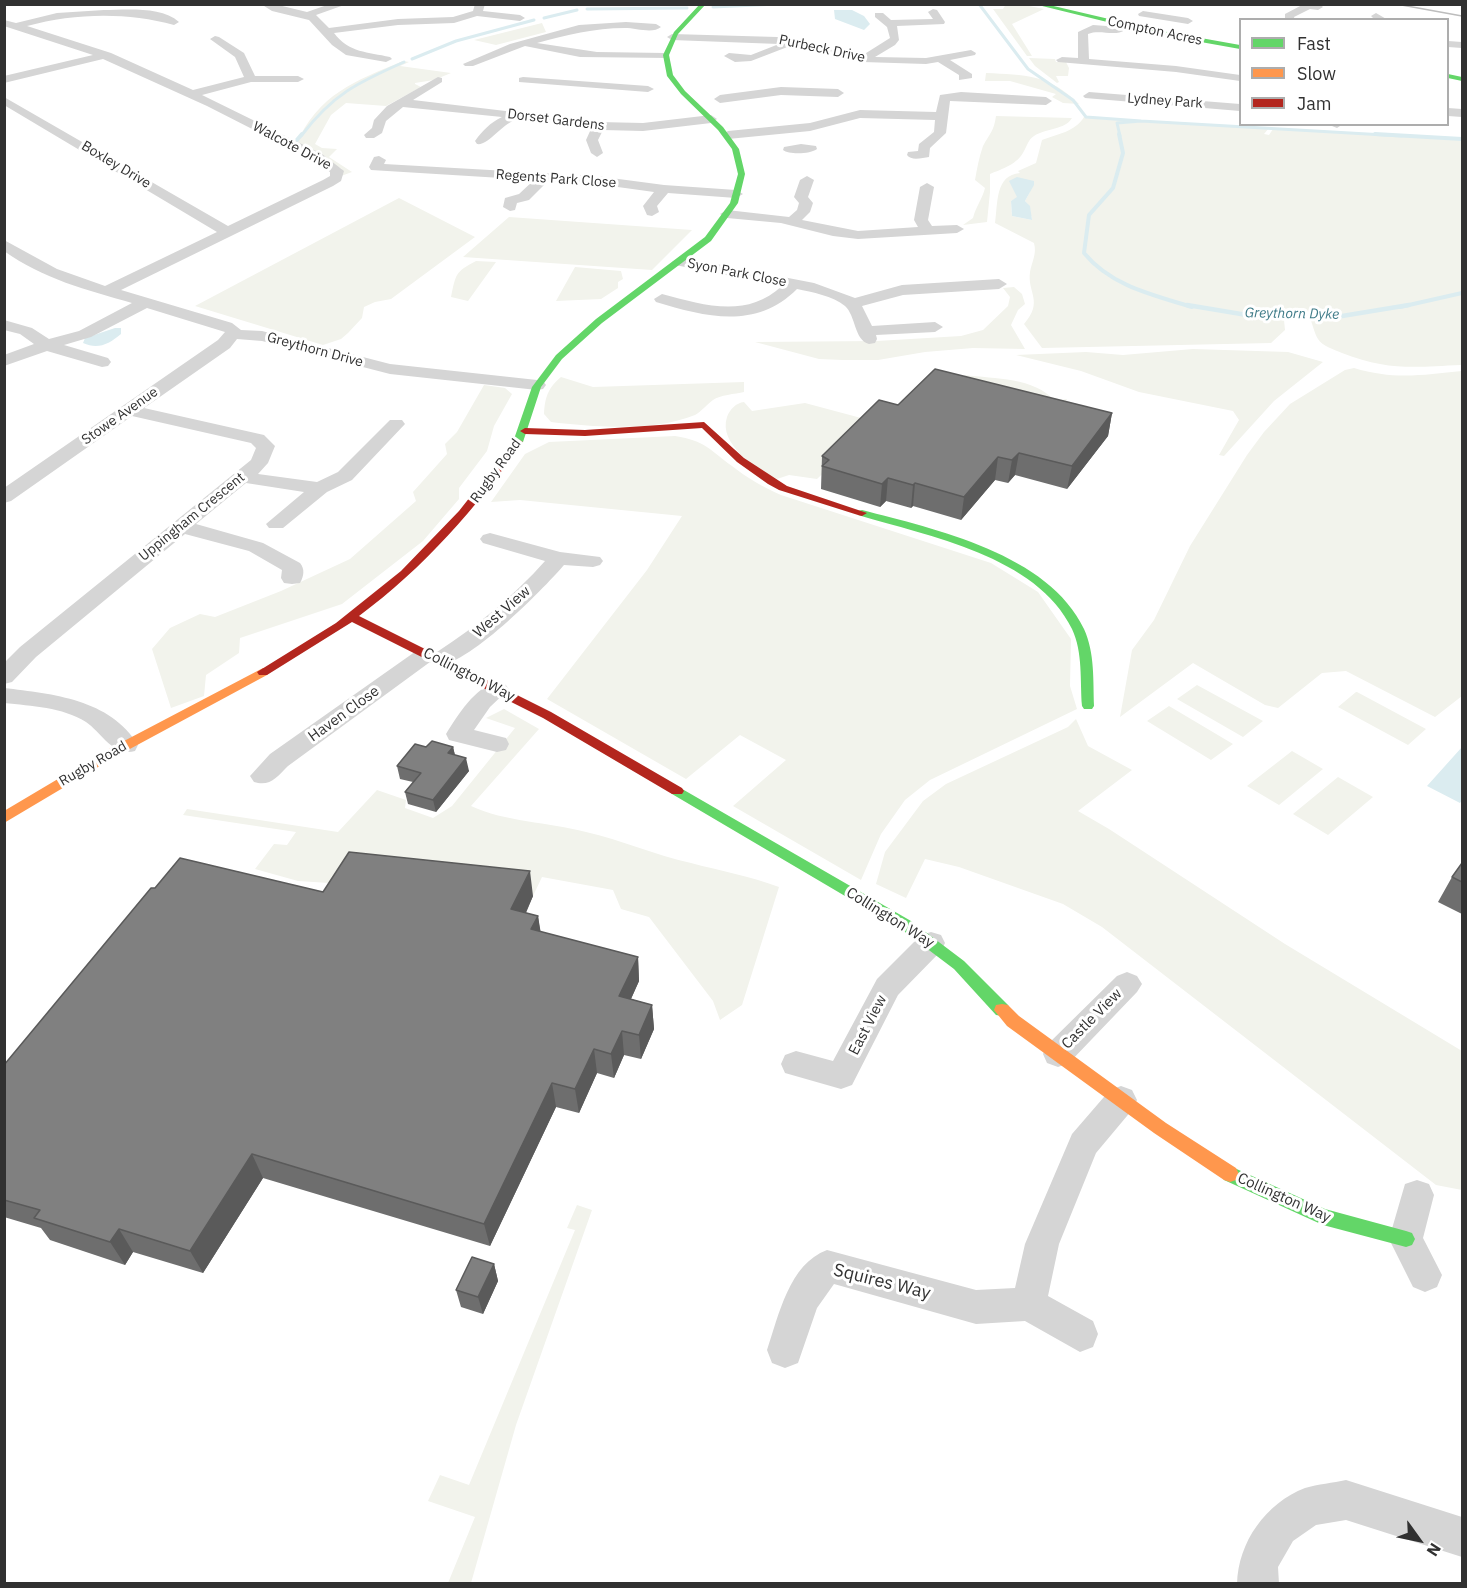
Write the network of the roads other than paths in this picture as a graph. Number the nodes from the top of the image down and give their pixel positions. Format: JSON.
{"nodes":[{"id":1,"x":266,"y":4,"type":"edge"},
{"id":2,"x":342,"y":4,"type":"edge"},
{"id":3,"x":704,"y":4,"type":"edge"},
{"id":4,"x":1036,"y":4,"type":"edge"},
{"id":5,"x":1311,"y":6,"type":"edge"},
{"id":6,"x":1141,"y":7,"type":"edge"},
{"id":7,"x":478,"y":9,"type":"edge"},
{"id":8,"x":64,"y":10,"type":"edge"},
{"id":9,"x":933,"y":12,"type":"dead end"},
{"id":10,"x":307,"y":15,"type":"junction"},
{"id":11,"x":879,"y":15,"type":"dead end"},
{"id":12,"x":520,"y":18,"type":"dead end"},
{"id":13,"x":1290,"y":18,"type":"edge"},
{"id":14,"x":953,"y":21,"type":"dead end"},
{"id":15,"x":1188,"y":21,"type":"dead end"},
{"id":16,"x":169,"y":22,"type":"dead end"},
{"id":17,"x":435,"y":22,"type":"junction"},
{"id":18,"x":890,"y":23,"type":"junction"},
{"id":19,"x":940,"y":23,"type":"junction"},
{"id":20,"x":10,"y":24,"type":"edge"},
{"id":21,"x":656,"y":27,"type":"dead end"},
{"id":22,"x":1119,"y":27,"type":"junction"},
{"id":23,"x":328,"y":31,"type":"junction"},
{"id":24,"x":431,"y":34,"type":"dead end"},
{"id":25,"x":672,"y":37,"type":"junction"},
{"id":26,"x":216,"y":39,"type":"dead end"},
{"id":27,"x":791,"y":42,"type":"junction"},
{"id":28,"x":526,"y":43,"type":"junction"},
{"id":29,"x":1239,"y":47,"type":"edge"},
{"id":30,"x":102,"y":53,"type":"junction"},
{"id":31,"x":575,"y":53,"type":"junction"},
{"id":32,"x":971,"y":53,"type":"dead end"},
{"id":33,"x":665,"y":56,"type":"junction"},
{"id":34,"x":383,"y":57,"type":"dead end"},
{"id":35,"x":1216,"y":57,"type":"dead end"},
{"id":36,"x":863,"y":58,"type":"junction"},
{"id":37,"x":730,"y":59,"type":"dead end"},
{"id":38,"x":940,"y":59,"type":"junction"},
{"id":39,"x":1062,"y":60,"type":"dead end"},
{"id":40,"x":1084,"y":62,"type":"junction"},
{"id":41,"x":469,"y":64,"type":"dead end"},
{"id":42,"x":1203,"y":72,"type":"junction"},
{"id":43,"x":4,"y":73,"type":"edge"},
{"id":44,"x":970,"y":77,"type":"dead end"},
{"id":45,"x":1239,"y":78,"type":"edge"},
{"id":46,"x":250,"y":79,"type":"junction"},
{"id":47,"x":298,"y":79,"type":"dead end"},
{"id":48,"x":4,"y":80,"type":"edge"},
{"id":49,"x":523,"y":80,"type":"dead end"},
{"id":50,"x":540,"y":80,"type":"junction"},
{"id":51,"x":841,"y":80,"type":"dead end"},
{"id":52,"x":429,"y":83,"type":"dead end"},
{"id":53,"x":648,"y":89,"type":"dead end"},
{"id":54,"x":192,"y":93,"type":"junction"},
{"id":55,"x":838,"y":93,"type":"junction"},
{"id":56,"x":726,"y":97,"type":"dead end"},
{"id":57,"x":1088,"y":98,"type":"dead end"},
{"id":58,"x":4,"y":99,"type":"edge"},
{"id":59,"x":1046,"y":101,"type":"dead end"},
{"id":60,"x":402,"y":103,"type":"junction"},
{"id":61,"x":1239,"y":108,"type":"edge"},
{"id":62,"x":516,"y":115,"type":"junction"},
{"id":63,"x":851,"y":115,"type":"junction"},
{"id":64,"x":941,"y":116,"type":"junction"},
{"id":65,"x":711,"y":119,"type":"junction"},
{"id":66,"x":598,"y":126,"type":"junction"},
{"id":67,"x":790,"y":130,"type":"junction"},
{"id":68,"x":380,"y":132,"type":"dead end"},
{"id":69,"x":728,"y":135,"type":"junction"},
{"id":70,"x":503,"y":137,"type":"dead end"},
{"id":71,"x":800,"y":149,"type":"dead end"},
{"id":72,"x":597,"y":153,"type":"dead end"},
{"id":73,"x":913,"y":155,"type":"dead end"},
{"id":74,"x":375,"y":166,"type":"dead end"},
{"id":75,"x":545,"y":177,"type":"junction"},
{"id":76,"x":807,"y":180,"type":"dead end"},
{"id":77,"x":927,"y":187,"type":"dead end"},
{"id":78,"x":664,"y":189,"type":"junction"},
{"id":79,"x":736,"y":194,"type":"junction"},
{"id":80,"x":510,"y":207,"type":"dead end"},
{"id":81,"x":652,"y":212,"type":"dead end"},
{"id":82,"x":727,"y":214,"type":"junction"},
{"id":83,"x":792,"y":221,"type":"junction"},
{"id":84,"x":957,"y":229,"type":"dead end"},
{"id":85,"x":928,"y":231,"type":"junction"},
{"id":86,"x":227,"y":232,"type":"junction"},
{"id":87,"x":4,"y":244,"type":"edge"},
{"id":88,"x":680,"y":262,"type":"junction"},
{"id":89,"x":794,"y":284,"type":"junction"},
{"id":90,"x":999,"y":284,"type":"dead end"},
{"id":91,"x":107,"y":291,"type":"junction"},
{"id":92,"x":668,"y":298,"type":"dead end"},
{"id":93,"x":147,"y":302,"type":"junction"},
{"id":94,"x":852,"y":304,"type":"junction"},
{"id":95,"x":922,"y":310,"type":"dead end"},
{"id":96,"x":4,"y":325,"type":"edge"},
{"id":97,"x":233,"y":334,"type":"junction"},
{"id":98,"x":46,"y":345,"type":"junction"},
{"id":99,"x":4,"y":361,"type":"edge"},
{"id":100,"x":102,"y":362,"type":"dead end"},
{"id":101,"x":537,"y":385,"type":"junction"},
{"id":102,"x":129,"y":410,"type":"junction"},
{"id":103,"x":396,"y":424,"type":"dead end"},
{"id":104,"x":525,"y":431,"type":"junction"},
{"id":105,"x":241,"y":477,"type":"junction"},
{"id":106,"x":320,"y":488,"type":"junction"},
{"id":107,"x":4,"y":497,"type":"edge"},
{"id":108,"x":276,"y":524,"type":"dead end"},
{"id":109,"x":180,"y":526,"type":"junction"},
{"id":110,"x":490,"y":539,"type":"dead end"},
{"id":111,"x":559,"y":558,"type":"junction"},
{"id":112,"x":593,"y":561,"type":"dead end"},
{"id":113,"x":292,"y":578,"type":"dead end"},
{"id":114,"x":353,"y":618,"type":"junction"},
{"id":115,"x":434,"y":657,"type":"junction"},
{"id":116,"x":4,"y":677,"type":"edge"},
{"id":117,"x":497,"y":689,"type":"junction"},
{"id":118,"x":4,"y":695,"type":"edge"},
{"id":119,"x":1088,"y":706,"type":"dead end"},
{"id":120,"x":497,"y":744,"type":"dead end"},
{"id":121,"x":126,"y":745,"type":"junction"},
{"id":122,"x":263,"y":776,"type":"dead end"},
{"id":123,"x":4,"y":818,"type":"edge"},
{"id":124,"x":931,"y":943,"type":"junction"},
{"id":125,"x":1127,"y":984,"type":"dead end"},
{"id":126,"x":1058,"y":1054,"type":"junction"},
{"id":127,"x":796,"y":1064,"type":"dead end"},
{"id":128,"x":1120,"y":1100,"type":"junction"},
{"id":129,"x":1417,"y":1195,"type":"dead end"},
{"id":130,"x":1406,"y":1239,"type":"junction"},
{"id":131,"x":1425,"y":1275,"type":"dead end"},
{"id":132,"x":1029,"y":1304,"type":"junction"},
{"id":133,"x":1080,"y":1334,"type":"dead end"},
{"id":134,"x":785,"y":1350,"type":"dead end"},
{"id":135,"x":1462,"y":1537,"type":"edge"},
{"id":136,"x":1258,"y":1584,"type":"edge"}],
"edges":[{"from":1,"to":10,"type":"street"},
{"from":2,"to":10,"type":"street"},
{"from":3,"to":25,"type":"street"},
{"from":4,"to":22,"type":"street","name":"Compton Acres"},
{"from":5,"to":13,"type":"street"},
{"from":6,"to":15,"type":"street"},
{"from":6,"to":22,"type":"street"},
{"from":7,"to":12,"type":"street"},
{"from":7,"to":17,"type":"street"},
{"from":8,"to":16,"type":"street"},
{"from":8,"to":20,"type":"street"},
{"from":9,"to":19,"type":"street"},
{"from":10,"to":23,"type":"street"},
{"from":11,"to":18,"type":"street"},
{"from":14,"to":19,"type":"street"},
{"from":17,"to":23,"type":"street"},
{"from":17,"to":24,"type":"street"},
{"from":18,"to":19,"type":"street"},
{"from":18,"to":36,"type":"street"},
{"from":20,"to":30,"type":"street","name":"Walcote Drive"},
{"from":21,"to":28,"type":"street"},
{"from":22,"to":29,"type":"street","name":"Compton Acres"},
{"from":22,"to":40,"type":"street"},
{"from":23,"to":34,"type":"street"},
{"from":25,"to":27,"type":"street","name":"Purbeck Drive"},
{"from":25,"to":33,"type":"street"},
{"from":26,"to":46,"type":"street"},
{"from":27,"to":36,"type":"street","name":"Purbeck Drive"},
{"from":27,"to":37,"type":"street"},
{"from":28,"to":31,"type":"street"},
{"from":28,"to":41,"type":"street"},
{"from":30,"to":43,"type":"street"},
{"from":30,"to":48,"type":"street"},
{"from":30,"to":54,"type":"street","name":"Walcote Drive"},
{"from":31,"to":33,"type":"street"},
{"from":31,"to":50,"type":"street"},
{"from":32,"to":38,"type":"street","name":"Purbeck Drive"},
{"from":33,"to":65,"type":"street","name":"Rugby Road"},
{"from":35,"to":42,"type":"street"},
{"from":36,"to":38,"type":"street","name":"Purbeck Drive"},
{"from":38,"to":44,"type":"street"},
{"from":39,"to":40,"type":"street"},
{"from":40,"to":42,"type":"street"},
{"from":42,"to":45,"type":"street"},
{"from":46,"to":47,"type":"street"},
{"from":46,"to":54,"type":"street"},
{"from":49,"to":50,"type":"street"},
{"from":50,"to":53,"type":"street"},
{"from":51,"to":55,"type":"street"},
{"from":52,"to":60,"type":"street"},
{"from":54,"to":86,"type":"street","name":"Walcote Drive"},
{"from":55,"to":56,"type":"street"},
{"from":55,"to":63,"type":"street"},
{"from":57,"to":61,"type":"street","name":"Lydney Park"},
{"from":58,"to":86,"type":"street","name":"Boxley Drive"},
{"from":59,"to":64,"type":"street"},
{"from":60,"to":62,"type":"street","name":"Dorset Gardens"},
{"from":60,"to":68,"type":"street"},
{"from":62,"to":66,"type":"street","name":"Dorset Gardens"},
{"from":62,"to":70,"type":"street"},
{"from":63,"to":64,"type":"street"},
{"from":63,"to":67,"type":"street"},
{"from":64,"to":73,"type":"street"},
{"from":65,"to":66,"type":"street","name":"Dorset Gardens"},
{"from":65,"to":69,"type":"street","name":"Rugby Road"},
{"from":66,"to":72,"type":"street"},
{"from":67,"to":69,"type":"street"},
{"from":67,"to":71,"type":"street"},
{"from":69,"to":79,"type":"street","name":"Rugby Road"},
{"from":74,"to":75,"type":"street","name":"Regents Park Close"},
{"from":75,"to":78,"type":"street","name":"Regents Park Close"},
{"from":75,"to":80,"type":"street"},
{"from":76,"to":83,"type":"street"},
{"from":77,"to":85,"type":"street"},
{"from":78,"to":79,"type":"street","name":"Regents Park Close"},
{"from":78,"to":81,"type":"street"},
{"from":79,"to":82,"type":"street","name":"Rugby Road"},
{"from":82,"to":83,"type":"street"},
{"from":82,"to":88,"type":"street","name":"Rugby Road"},
{"from":83,"to":85,"type":"street"},
{"from":84,"to":85,"type":"street"},
{"from":86,"to":91,"type":"street","name":"Walcote Drive"},
{"from":87,"to":91,"type":"street","name":"Greythorn Drive"},
{"from":88,"to":89,"type":"street","name":"Syon Park Close"},
{"from":88,"to":101,"type":"street","name":"Rugby Road"},
{"from":89,"to":92,"type":"street","name":"Syon Park Close"},
{"from":89,"to":94,"type":"street","name":"Syon Park Close"},
{"from":90,"to":94,"type":"street"},
{"from":91,"to":93,"type":"street","name":"Greythorn Drive"},
{"from":93,"to":97,"type":"street","name":"Greythorn Drive"},
{"from":93,"to":98,"type":"street"},
{"from":94,"to":95,"type":"street"},
{"from":96,"to":98,"type":"street"},
{"from":97,"to":101,"type":"street","name":"Greythorn Drive"},
{"from":97,"to":102,"type":"street","name":"Stowe Avenue"},
{"from":98,"to":99,"type":"street"},
{"from":98,"to":100,"type":"street"},
{"from":101,"to":104,"type":"street","name":"Rugby Road"},
{"from":102,"to":105,"type":"street","name":"Uppingham Crescent"},
{"from":102,"to":107,"type":"street","name":"Stowe Avenue"},
{"from":103,"to":106,"type":"street"},
{"from":104,"to":114,"type":"street","name":"Rugby Road"},
{"from":104,"to":119,"type":"street"},
{"from":105,"to":106,"type":"street"},
{"from":105,"to":109,"type":"street","name":"Uppingham Crescent"},
{"from":106,"to":108,"type":"street"},
{"from":109,"to":113,"type":"street"},
{"from":109,"to":116,"type":"street","name":"Uppingham Crescent"},
{"from":110,"to":111,"type":"street"},
{"from":111,"to":112,"type":"street"},
{"from":111,"to":115,"type":"street","name":"West View"},
{"from":114,"to":115,"type":"street","name":"Collington Way"},
{"from":114,"to":121,"type":"street","name":"Rugby Road"},
{"from":115,"to":117,"type":"street","name":"Collington Way"},
{"from":115,"to":122,"type":"street","name":"Haven Close"},
{"from":117,"to":120,"type":"street"},
{"from":117,"to":124,"type":"street","name":"Collington Way"},
{"from":118,"to":121,"type":"street"},
{"from":121,"to":123,"type":"street","name":"Rugby Road"},
{"from":124,"to":126,"type":"street","name":"Collington Way"},
{"from":124,"to":127,"type":"street","name":"East View"},
{"from":125,"to":126,"type":"street","name":"Castle View"},
{"from":126,"to":128,"type":"street","name":"Collington Way"},
{"from":128,"to":130,"type":"street","name":"Collington Way"},
{"from":128,"to":132,"type":"street"},
{"from":129,"to":130,"type":"street"},
{"from":130,"to":131,"type":"street"},
{"from":132,"to":133,"type":"street"},
{"from":132,"to":134,"type":"street","name":"Squires Way"},
{"from":135,"to":136,"type":"street"}]}
